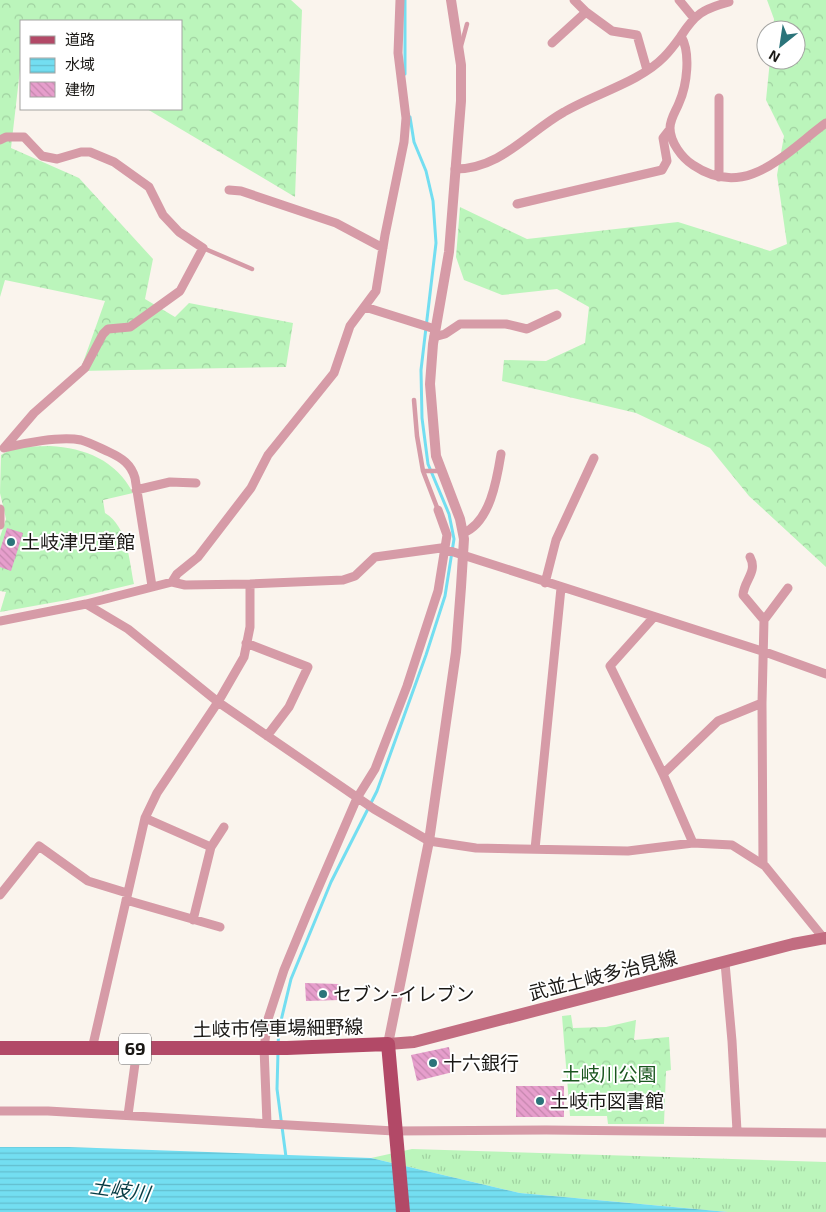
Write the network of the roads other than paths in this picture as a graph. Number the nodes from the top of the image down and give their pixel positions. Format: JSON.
{"nodes":[{"id":1,"x":400,"y":0,"type":"edge"},
{"id":2,"x":451,"y":0,"type":"edge"},
{"id":3,"x":574,"y":0,"type":"edge"},
{"id":4,"x":679,"y":0,"type":"edge"},
{"id":5,"x":729,"y":2,"type":"dead end"},
{"id":6,"x":586,"y":12,"type":"junction"},
{"id":7,"x":693,"y":17,"type":"junction"},
{"id":8,"x":467,"y":24,"type":"dead end"},
{"id":9,"x":681,"y":36,"type":"junction"},
{"id":10,"x":552,"y":43,"type":"dead end"},
{"id":11,"x":459,"y":52,"type":"junction"},
{"id":12,"x":647,"y":70,"type":"junction"},
{"id":13,"x":719,"y":98,"type":"dead end"},
{"id":14,"x":826,"y":123,"type":"edge"},
{"id":15,"x":670,"y":129,"type":"junction"},
{"id":16,"x":0,"y":140,"type":"edge"},
{"id":17,"x":455,"y":169,"type":"junction"},
{"id":18,"x":719,"y":177,"type":"junction"},
{"id":19,"x":229,"y":190,"type":"dead end"},
{"id":20,"x":517,"y":204,"type":"dead end"},
{"id":21,"x":203,"y":248,"type":"junction"},
{"id":22,"x":383,"y":248,"type":"junction"},
{"id":23,"x":252,"y":269,"type":"dead end"},
{"id":24,"x":365,"y":307,"type":"junction"},
{"id":25,"x":557,"y":315,"type":"dead end"},
{"id":26,"x":434,"y":331,"type":"junction"},
{"id":27,"x":414,"y":400,"type":"dead end"},
{"id":28,"x":1,"y":450,"type":"edge"},
{"id":29,"x":501,"y":454,"type":"dead end"},
{"id":30,"x":594,"y":458,"type":"dead end"},
{"id":31,"x":440,"y":470,"type":"junction"},
{"id":32,"x":423,"y":471,"type":"junction"},
{"id":33,"x":196,"y":484,"type":"dead end"},
{"id":34,"x":136,"y":490,"type":"junction"},
{"id":35,"x":0,"y":509,"type":"edge"},
{"id":36,"x":438,"y":510,"type":"joint"},
{"id":37,"x":0,"y":525,"type":"edge"},
{"id":38,"x":463,"y":533,"type":"junction"},
{"id":39,"x":453,"y":552,"type":"junction"},
{"id":40,"x":750,"y":557,"type":"dead end"},
{"id":41,"x":172,"y":582,"type":"junction"},
{"id":42,"x":545,"y":583,"type":"junction"},
{"id":43,"x":250,"y":584,"type":"junction"},
{"id":44,"x":152,"y":586,"type":"junction"},
{"id":45,"x":561,"y":588,"type":"junction"},
{"id":46,"x":788,"y":588,"type":"dead end"},
{"id":47,"x":86,"y":604,"type":"junction"},
{"id":48,"x":653,"y":618,"type":"junction"},
{"id":49,"x":764,"y":620,"type":"junction"},
{"id":50,"x":0,"y":622,"type":"edge"},
{"id":51,"x":246,"y":643,"type":"junction"},
{"id":52,"x":764,"y":652,"type":"junction"},
{"id":53,"x":826,"y":674,"type":"edge"},
{"id":54,"x":218,"y":702,"type":"junction"},
{"id":55,"x":762,"y":703,"type":"junction"},
{"id":56,"x":267,"y":736,"type":"junction"},
{"id":57,"x":663,"y":774,"type":"junction"},
{"id":58,"x":360,"y":800,"type":"junction"},
{"id":59,"x":145,"y":818,"type":"junction"},
{"id":60,"x":224,"y":827,"type":"dead end"},
{"id":61,"x":429,"y":841,"type":"junction"},
{"id":62,"x":693,"y":843,"type":"junction"},
{"id":63,"x":211,"y":847,"type":"junction"},
{"id":64,"x":535,"y":849,"type":"junction"},
{"id":65,"x":763,"y":864,"type":"junction"},
{"id":66,"x":0,"y":895,"type":"edge"},
{"id":67,"x":126,"y":897,"type":"junction"},
{"id":68,"x":193,"y":920,"type":"junction"},
{"id":69,"x":220,"y":927,"type":"dead end"},
{"id":70,"x":825,"y":939,"type":"edge"},
{"id":71,"x":725,"y":963,"type":"junction"},
{"id":72,"x":388,"y":1044,"type":"junction"},
{"id":73,"x":0,"y":1048,"type":"edge"},
{"id":74,"x":92,"y":1048,"type":"junction"},
{"id":75,"x":267,"y":1048,"type":"junction"},
{"id":76,"x":137,"y":1049,"type":"junction"},
{"id":77,"x":0,"y":1111,"type":"edge"},
{"id":78,"x":128,"y":1115,"type":"junction"},
{"id":79,"x":271,"y":1123,"type":"junction"},
{"id":80,"x":394,"y":1131,"type":"junction"},
{"id":81,"x":737,"y":1131,"type":"junction"},
{"id":82,"x":826,"y":1133,"type":"edge"},
{"id":83,"x":403,"y":1212,"type":"edge"}],
"edges":[{"from":1,"to":22,"type":"street"},
{"from":2,"to":11,"type":"street"},
{"from":3,"to":6,"type":"street"},
{"from":4,"to":7,"type":"street"},
{"from":5,"to":7,"type":"street"},
{"from":6,"to":10,"type":"street"},
{"from":6,"to":12,"type":"street"},
{"from":7,"to":9,"type":"street"},
{"from":8,"to":11,"type":"lane"},
{"from":9,"to":12,"type":"street"},
{"from":9,"to":15,"type":"street"},
{"from":11,"to":17,"type":"street"},
{"from":12,"to":17,"type":"street"},
{"from":13,"to":18,"type":"street"},
{"from":14,"to":18,"type":"street"},
{"from":15,"to":18,"type":"street"},
{"from":15,"to":20,"type":"street"},
{"from":16,"to":21,"type":"street"},
{"from":17,"to":26,"type":"street"},
{"from":19,"to":22,"type":"street"},
{"from":21,"to":23,"type":"lane"},
{"from":21,"to":28,"type":"street"},
{"from":22,"to":24,"type":"street"},
{"from":24,"to":26,"type":"street"},
{"from":24,"to":41,"type":"street"},
{"from":25,"to":26,"type":"street"},
{"from":26,"to":31,"type":"street"},
{"from":27,"to":32,"type":"lane"},
{"from":28,"to":34,"type":"street"},
{"from":29,"to":38,"type":"street"},
{"from":30,"to":42,"type":"street"},
{"from":31,"to":32,"type":"lane"},
{"from":31,"to":38,"type":"street"},
{"from":32,"to":36,"type":"lane"},
{"from":33,"to":34,"type":"street"},
{"from":34,"to":44,"type":"street"},
{"from":35,"to":37,"type":"street"},
{"from":36,"to":39,"type":"street"},
{"from":38,"to":39,"type":"street"},
{"from":39,"to":42,"type":"street"},
{"from":39,"to":43,"type":"street"},
{"from":39,"to":58,"type":"street"},
{"from":39,"to":61,"type":"street"},
{"from":40,"to":49,"type":"street"},
{"from":41,"to":43,"type":"street"},
{"from":41,"to":44,"type":"street"},
{"from":42,"to":45,"type":"street"},
{"from":43,"to":51,"type":"street"},
{"from":44,"to":47,"type":"street"},
{"from":45,"to":48,"type":"street"},
{"from":45,"to":64,"type":"street"},
{"from":46,"to":49,"type":"street"},
{"from":47,"to":50,"type":"street"},
{"from":47,"to":54,"type":"street"},
{"from":48,"to":52,"type":"street"},
{"from":48,"to":57,"type":"street"},
{"from":49,"to":52,"type":"street"},
{"from":51,"to":54,"type":"street"},
{"from":51,"to":56,"type":"street"},
{"from":52,"to":53,"type":"street"},
{"from":52,"to":55,"type":"street"},
{"from":54,"to":56,"type":"street"},
{"from":54,"to":59,"type":"street"},
{"from":55,"to":57,"type":"street"},
{"from":55,"to":65,"type":"street"},
{"from":56,"to":58,"type":"street"},
{"from":57,"to":62,"type":"street"},
{"from":58,"to":61,"type":"street"},
{"from":58,"to":75,"type":"street"},
{"from":59,"to":63,"type":"street"},
{"from":59,"to":67,"type":"street"},
{"from":60,"to":63,"type":"street"},
{"from":61,"to":64,"type":"street"},
{"from":61,"to":72,"type":"street"},
{"from":62,"to":64,"type":"street"},
{"from":62,"to":65,"type":"street"},
{"from":63,"to":68,"type":"street"},
{"from":65,"to":70,"type":"street"},
{"from":66,"to":67,"type":"street"},
{"from":67,"to":68,"type":"street"},
{"from":67,"to":74,"type":"street"},
{"from":68,"to":69,"type":"street"},
{"from":70,"to":71,"type":"main road","name":"武並土岐多治見線"},
{"from":71,"to":72,"type":"main road","name":"武並土岐多治見線"},
{"from":71,"to":81,"type":"street"},
{"from":72,"to":75,"type":"main road","name":"土岐市停車場細野線","number":"69"},
{"from":72,"to":80,"type":"main road","name":"土岐市停車場細野線"},
{"from":73,"to":74,"type":"main road","name":"土岐市停車場細野線","number":"69"},
{"from":74,"to":76,"type":"main road","name":"土岐市停車場細野線","number":"69"},
{"from":75,"to":76,"type":"main road","name":"土岐市停車場細野線","number":"69"},
{"from":75,"to":79,"type":"street"},
{"from":76,"to":78,"type":"street"},
{"from":77,"to":78,"type":"street"},
{"from":78,"to":79,"type":"street"},
{"from":79,"to":80,"type":"street"},
{"from":80,"to":81,"type":"street"},
{"from":80,"to":83,"type":"main road","name":"土岐市停車場細野線"},
{"from":81,"to":82,"type":"street"}]}
